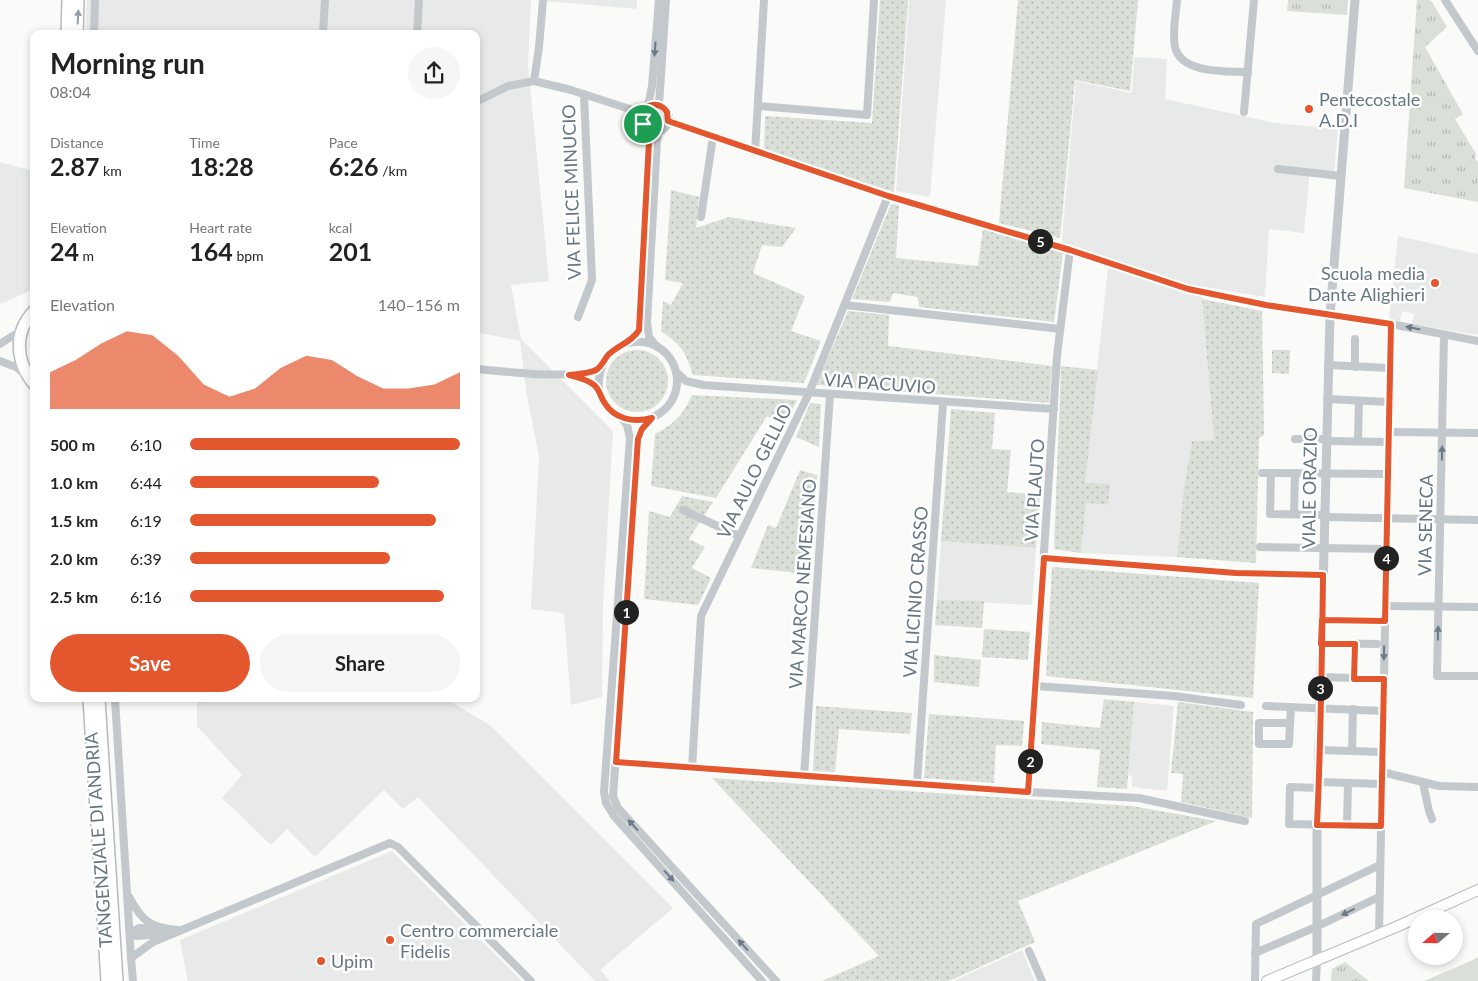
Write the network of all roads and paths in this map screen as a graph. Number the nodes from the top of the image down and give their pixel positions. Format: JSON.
{"nodes":[{"id":1,"x":68,"y":0,"type":"edge"},
{"id":2,"x":78,"y":0,"type":"edge"},
{"id":3,"x":95,"y":0,"type":"edge"},
{"id":4,"x":325,"y":0,"type":"edge"},
{"id":5,"x":420,"y":0,"type":"edge"},
{"id":6,"x":543,"y":0,"type":"edge"},
{"id":7,"x":659,"y":0,"type":"edge"},
{"id":8,"x":666,"y":0,"type":"edge"},
{"id":9,"x":764,"y":0,"type":"edge"},
{"id":10,"x":874,"y":0,"type":"edge"},
{"id":11,"x":1177,"y":0,"type":"edge"},
{"id":12,"x":1254,"y":0,"type":"edge"},
{"id":13,"x":1355,"y":0,"type":"edge"},
{"id":14,"x":1447,"y":1,"type":"edge"},
{"id":15,"x":66,"y":30,"type":"edge"},
{"id":16,"x":77,"y":30,"type":"edge"},
{"id":17,"x":94,"y":30,"type":"edge"},
{"id":18,"x":323,"y":30,"type":"edge"},
{"id":19,"x":417,"y":30,"type":"edge"},
{"id":20,"x":1478,"y":51,"type":"edge"},
{"id":21,"x":1248,"y":72,"type":"junction"},
{"id":22,"x":534,"y":81,"type":"junction"},
{"id":23,"x":584,"y":94,"type":"junction"},
{"id":24,"x":480,"y":100,"type":"edge"},
{"id":25,"x":659,"y":105,"type":"junction"},
{"id":26,"x":648,"y":106,"type":"junction"},
{"id":27,"x":758,"y":106,"type":"junction"},
{"id":28,"x":1244,"y":112,"type":"dead end"},
{"id":29,"x":642,"y":113,"type":"junction"},
{"id":30,"x":668,"y":121,"type":"junction"},
{"id":31,"x":646,"y":128,"type":"junction"},
{"id":32,"x":659,"y":131,"type":"junction"},
{"id":33,"x":713,"y":136,"type":"junction"},
{"id":34,"x":755,"y":152,"type":"junction"},
{"id":35,"x":1278,"y":168,"type":"dead end"},
{"id":36,"x":1341,"y":176,"type":"junction"},
{"id":37,"x":888,"y":196,"type":"junction"},
{"id":38,"x":701,"y":217,"type":"dead end"},
{"id":39,"x":1070,"y":250,"type":"junction"},
{"id":40,"x":845,"y":305,"type":"junction"},
{"id":41,"x":30,"y":316,"type":"edge"},
{"id":42,"x":1330,"y":316,"type":"junction"},
{"id":43,"x":578,"y":317,"type":"dead end"},
{"id":44,"x":1391,"y":324,"type":"junction"},
{"id":45,"x":1060,"y":329,"type":"junction"},
{"id":46,"x":22,"y":330,"type":"junction"},
{"id":47,"x":1444,"y":335,"type":"junction"},
{"id":48,"x":1355,"y":339,"type":"dead end"},
{"id":49,"x":1478,"y":341,"type":"edge"},
{"id":50,"x":0,"y":344,"type":"edge"},
{"id":51,"x":657,"y":347,"type":"junction"},
{"id":52,"x":617,"y":348,"type":"junction"},
{"id":53,"x":0,"y":361,"type":"edge"},
{"id":54,"x":601,"y":366,"type":"junction"},
{"id":55,"x":1328,"y":366,"type":"junction"},
{"id":56,"x":1354,"y":367,"type":"junction"},
{"id":57,"x":1390,"y":368,"type":"junction"},
{"id":58,"x":480,"y":369,"type":"edge"},
{"id":59,"x":676,"y":372,"type":"junction"},
{"id":60,"x":26,"y":375,"type":"junction"},
{"id":61,"x":569,"y":375,"type":"junction"},
{"id":62,"x":30,"y":380,"type":"edge"},
{"id":63,"x":703,"y":385,"type":"junction"},
{"id":64,"x":599,"y":390,"type":"junction"},
{"id":65,"x":808,"y":393,"type":"junction"},
{"id":66,"x":830,"y":394,"type":"junction"},
{"id":67,"x":1327,"y":399,"type":"junction"},
{"id":68,"x":1359,"y":401,"type":"junction"},
{"id":69,"x":1389,"y":402,"type":"junction"},
{"id":70,"x":943,"y":403,"type":"junction"},
{"id":71,"x":670,"y":404,"type":"junction"},
{"id":72,"x":1054,"y":409,"type":"junction"},
{"id":73,"x":621,"y":417,"type":"junction"},
{"id":74,"x":652,"y":418,"type":"junction"},
{"id":75,"x":1389,"y":432,"type":"junction"},
{"id":76,"x":1442,"y":433,"type":"junction"},
{"id":77,"x":1478,"y":433,"type":"edge"},
{"id":78,"x":1295,"y":440,"type":"dead end"},
{"id":79,"x":1327,"y":440,"type":"junction"},
{"id":80,"x":1358,"y":441,"type":"junction"},
{"id":81,"x":1389,"y":442,"type":"junction"},
{"id":82,"x":1262,"y":473,"type":"dead end"},
{"id":83,"x":1271,"y":473,"type":"junction"},
{"id":84,"x":1295,"y":473,"type":"junction"},
{"id":85,"x":1326,"y":474,"type":"junction"},
{"id":86,"x":1389,"y":474,"type":"junction"},
{"id":87,"x":683,"y":510,"type":"dead end"},
{"id":88,"x":1294,"y":514,"type":"junction"},
{"id":89,"x":1324,"y":516,"type":"junction"},
{"id":90,"x":1387,"y":519,"type":"junction"},
{"id":91,"x":1441,"y":520,"type":"junction"},
{"id":92,"x":1478,"y":520,"type":"edge"},
{"id":93,"x":739,"y":536,"type":"junction"},
{"id":94,"x":1260,"y":547,"type":"dead end"},
{"id":95,"x":1324,"y":547,"type":"junction"},
{"id":96,"x":1386,"y":549,"type":"junction"},
{"id":97,"x":1044,"y":558,"type":"junction"},
{"id":98,"x":1323,"y":575,"type":"junction"},
{"id":99,"x":1385,"y":606,"type":"junction"},
{"id":100,"x":1439,"y":606,"type":"junction"},
{"id":101,"x":1478,"y":607,"type":"edge"},
{"id":102,"x":1322,"y":620,"type":"junction"},
{"id":103,"x":1385,"y":621,"type":"junction"},
{"id":104,"x":1321,"y":644,"type":"junction"},
{"id":105,"x":1355,"y":644,"type":"junction"},
{"id":106,"x":1377,"y":644,"type":"dead end"},
{"id":107,"x":1478,"y":676,"type":"edge"},
{"id":108,"x":1320,"y":677,"type":"junction"},
{"id":109,"x":1354,"y":679,"type":"junction"},
{"id":110,"x":1384,"y":679,"type":"junction"},
{"id":111,"x":1036,"y":686,"type":"junction"},
{"id":112,"x":89,"y":702,"type":"edge"},
{"id":113,"x":99,"y":702,"type":"edge"},
{"id":114,"x":115,"y":702,"type":"edge"},
{"id":115,"x":1241,"y":705,"type":"dead end"},
{"id":116,"x":1266,"y":706,"type":"dead end"},
{"id":117,"x":1290,"y":707,"type":"junction"},
{"id":118,"x":1320,"y":707,"type":"junction"},
{"id":119,"x":1353,"y":709,"type":"junction"},
{"id":120,"x":1383,"y":711,"type":"junction"},
{"id":121,"x":1290,"y":723,"type":"junction"},
{"id":122,"x":1319,"y":750,"type":"junction"},
{"id":123,"x":1352,"y":751,"type":"junction"},
{"id":124,"x":1382,"y":752,"type":"junction"},
{"id":125,"x":616,"y":762,"type":"junction"},
{"id":126,"x":692,"y":768,"type":"junction"},
{"id":127,"x":1382,"y":772,"type":"junction"},
{"id":128,"x":804,"y":776,"type":"junction"},
{"id":129,"x":917,"y":783,"type":"junction"},
{"id":130,"x":1348,"y":783,"type":"junction"},
{"id":131,"x":1423,"y":783,"type":"junction"},
{"id":132,"x":1382,"y":784,"type":"junction"},
{"id":133,"x":1319,"y":785,"type":"junction"},
{"id":134,"x":1478,"y":787,"type":"edge"},
{"id":135,"x":1028,"y":792,"type":"junction"},
{"id":136,"x":1432,"y":819,"type":"dead end"},
{"id":137,"x":1245,"y":821,"type":"dead end"},
{"id":138,"x":1317,"y":825,"type":"junction"},
{"id":139,"x":1347,"y":825,"type":"junction"},
{"id":140,"x":1381,"y":826,"type":"junction"},
{"id":141,"x":1380,"y":864,"type":"junction"},
{"id":142,"x":1478,"y":890,"type":"edge"},
{"id":143,"x":1316,"y":895,"type":"junction"},
{"id":144,"x":128,"y":896,"type":"junction"},
{"id":145,"x":1380,"y":896,"type":"junction"},
{"id":146,"x":1316,"y":927,"type":"junction"},
{"id":147,"x":162,"y":929,"type":"junction"},
{"id":148,"x":180,"y":930,"type":"junction"},
{"id":149,"x":130,"y":933,"type":"junction"},
{"id":150,"x":1379,"y":934,"type":"junction"},
{"id":151,"x":1029,"y":951,"type":"dead end"},
{"id":152,"x":1255,"y":952,"type":"junction"},
{"id":153,"x":132,"y":958,"type":"junction"},
{"id":154,"x":1317,"y":960,"type":"junction"},
{"id":155,"x":107,"y":981,"type":"edge"},
{"id":156,"x":118,"y":981,"type":"edge"},
{"id":157,"x":133,"y":981,"type":"edge"},
{"id":158,"x":531,"y":981,"type":"edge"},
{"id":159,"x":762,"y":981,"type":"edge"},
{"id":160,"x":776,"y":981,"type":"edge"},
{"id":161,"x":1042,"y":981,"type":"edge"},
{"id":162,"x":1255,"y":981,"type":"edge"},
{"id":163,"x":1267,"y":981,"type":"edge"},
{"id":164,"x":1316,"y":981,"type":"edge"}],
"edges":[{"from":1,"to":15,"type":"main road"},
{"from":16,"to":2,"type":"main road","one_way":true},
{"from":3,"to":17,"type":"street"},
{"from":4,"to":18,"type":"street"},
{"from":5,"to":19,"type":"street"},
{"from":6,"to":22,"type":"street"},
{"from":7,"to":26,"type":"street","one_way":true},
{"from":8,"to":25,"type":"street"},
{"from":9,"to":27,"type":"street"},
{"from":10,"to":27,"type":"street"},
{"from":11,"to":21,"type":"street"},
{"from":12,"to":21,"type":"street"},
{"from":13,"to":36,"type":"street","name":"VIALE ORAZIO"},
{"from":14,"to":20,"type":"street"},
{"from":21,"to":28,"type":"street"},
{"from":22,"to":23,"type":"street"},
{"from":22,"to":24,"type":"street"},
{"from":23,"to":29,"type":"street"},
{"from":23,"to":43,"type":"street","name":"VIA FELICE MINUCIO"},
{"from":25,"to":26,"type":"street"},
{"from":25,"to":30,"type":"street"},
{"from":26,"to":29,"type":"street"},
{"from":27,"to":34,"type":"street"},
{"from":29,"to":31,"type":"street"},
{"from":30,"to":32,"type":"street"},
{"from":30,"to":33,"type":"street"},
{"from":31,"to":32,"type":"street"},
{"from":31,"to":52,"type":"street"},
{"from":32,"to":51,"type":"street"},
{"from":33,"to":34,"type":"street"},
{"from":33,"to":38,"type":"street"},
{"from":34,"to":37,"type":"street"},
{"from":35,"to":36,"type":"street"},
{"from":36,"to":42,"type":"street","name":"VIALE ORAZIO"},
{"from":37,"to":39,"type":"street"},
{"from":37,"to":40,"type":"street","name":"VIA AULO GELLIO"},
{"from":39,"to":42,"type":"street"},
{"from":39,"to":45,"type":"street","name":"VIA PLAUTO"},
{"from":40,"to":45,"type":"street"},
{"from":40,"to":65,"type":"street","name":"VIA AULO GELLIO"},
{"from":41,"to":46,"type":"main road"},
{"from":42,"to":44,"type":"street"},
{"from":42,"to":55,"type":"street","name":"VIALE ORAZIO"},
{"from":47,"to":44,"type":"street","one_way":true},
{"from":44,"to":57,"type":"street"},
{"from":45,"to":72,"type":"street","name":"VIA PLAUTO"},
{"from":46,"to":50,"type":"street"},
{"from":46,"to":60,"type":"main road"},
{"from":47,"to":49,"type":"street"},
{"from":47,"to":76,"type":"street","name":"VIA SENECA"},
{"from":48,"to":56,"type":"street"},
{"from":51,"to":52,"type":"street"},
{"from":51,"to":59,"type":"street"},
{"from":52,"to":54,"type":"street"},
{"from":53,"to":60,"type":"street"},
{"from":54,"to":61,"type":"street"},
{"from":54,"to":64,"type":"street"},
{"from":55,"to":56,"type":"street"},
{"from":55,"to":67,"type":"street","name":"VIALE ORAZIO"},
{"from":56,"to":57,"type":"street"},
{"from":57,"to":69,"type":"street"},
{"from":58,"to":61,"type":"street"},
{"from":59,"to":63,"type":"street","name":"VIA PACUVIO"},
{"from":59,"to":71,"type":"street"},
{"from":60,"to":62,"type":"main road"},
{"from":61,"to":64,"type":"street"},
{"from":63,"to":65,"type":"street","name":"VIA PACUVIO"},
{"from":63,"to":71,"type":"street","name":"VIA PACUVIO"},
{"from":64,"to":73,"type":"street"},
{"from":65,"to":66,"type":"street","name":"VIA PACUVIO"},
{"from":65,"to":93,"type":"street","name":"VIA AULO GELLIO"},
{"from":66,"to":70,"type":"street","name":"VIA PACUVIO"},
{"from":66,"to":128,"type":"street","name":"VIA MARCO NEMESIANO"},
{"from":67,"to":68,"type":"street"},
{"from":67,"to":79,"type":"street","name":"VIALE ORAZIO"},
{"from":68,"to":69,"type":"street"},
{"from":68,"to":80,"type":"street"},
{"from":69,"to":75,"type":"street"},
{"from":70,"to":72,"type":"street","name":"VIA PACUVIO"},
{"from":70,"to":129,"type":"street","name":"VIA LICINIO CRASSO"},
{"from":71,"to":74,"type":"street"},
{"from":72,"to":97,"type":"street","name":"VIA PLAUTO"},
{"from":73,"to":74,"type":"street"},
{"from":73,"to":159,"type":"street","one_way":true},
{"from":74,"to":125,"type":"street"},
{"from":75,"to":76,"type":"street"},
{"from":75,"to":81,"type":"street"},
{"from":76,"to":77,"type":"street"},
{"from":91,"to":76,"type":"street","name":"VIA SENECA","one_way":true},
{"from":78,"to":79,"type":"street"},
{"from":79,"to":80,"type":"street"},
{"from":79,"to":85,"type":"street","name":"VIALE ORAZIO"},
{"from":80,"to":81,"type":"street"},
{"from":81,"to":86,"type":"street"},
{"from":82,"to":83,"type":"street"},
{"from":83,"to":84,"type":"street"},
{"from":83,"to":88,"type":"street"},
{"from":84,"to":85,"type":"street"},
{"from":84,"to":88,"type":"street"},
{"from":85,"to":86,"type":"street"},
{"from":85,"to":89,"type":"street","name":"VIALE ORAZIO"},
{"from":86,"to":90,"type":"street"},
{"from":87,"to":93,"type":"street"},
{"from":88,"to":89,"type":"street"},
{"from":89,"to":90,"type":"street"},
{"from":89,"to":95,"type":"street","name":"VIALE ORAZIO"},
{"from":90,"to":91,"type":"street"},
{"from":90,"to":96,"type":"street"},
{"from":91,"to":92,"type":"street"},
{"from":91,"to":100,"type":"street","name":"VIA SENECA"},
{"from":93,"to":126,"type":"street","name":"VIA AULO GELLIO"},
{"from":94,"to":95,"type":"street"},
{"from":95,"to":96,"type":"street"},
{"from":95,"to":98,"type":"street","name":"VIALE ORAZIO"},
{"from":96,"to":99,"type":"street"},
{"from":97,"to":98,"type":"street"},
{"from":97,"to":111,"type":"street","name":"VIA PLAUTO"},
{"from":98,"to":102,"type":"street","name":"VIALE ORAZIO"},
{"from":99,"to":100,"type":"street"},
{"from":99,"to":103,"type":"street"},
{"from":100,"to":101,"type":"street"},
{"from":107,"to":100,"type":"street","name":"VIA SENECA","one_way":true},
{"from":102,"to":103,"type":"street"},
{"from":102,"to":104,"type":"street","name":"VIALE ORAZIO"},
{"from":103,"to":110,"type":"street","one_way":true},
{"from":104,"to":105,"type":"street"},
{"from":104,"to":108,"type":"street","name":"VIALE ORAZIO"},
{"from":105,"to":106,"type":"street"},
{"from":105,"to":109,"type":"street"},
{"from":108,"to":109,"type":"street"},
{"from":108,"to":118,"type":"street","name":"VIALE ORAZIO"},
{"from":109,"to":110,"type":"street"},
{"from":110,"to":120,"type":"street"},
{"from":111,"to":115,"type":"street"},
{"from":111,"to":135,"type":"street","name":"VIA PLAUTO"},
{"from":112,"to":155,"type":"main road","name":"TANGENZIALE DI ANDRIA"},
{"from":113,"to":156,"type":"main road","name":"TANGENZIALE DI ANDRIA"},
{"from":114,"to":144,"type":"street"},
{"from":116,"to":117,"type":"street"},
{"from":117,"to":118,"type":"street"},
{"from":117,"to":121,"type":"street"},
{"from":118,"to":119,"type":"street"},
{"from":118,"to":122,"type":"street","name":"VIALE ORAZIO"},
{"from":119,"to":120,"type":"street"},
{"from":119,"to":123,"type":"street"},
{"from":120,"to":124,"type":"street"},
{"from":121,"to":121,"type":"street"},
{"from":122,"to":123,"type":"street"},
{"from":122,"to":133,"type":"street","name":"VIALE ORAZIO"},
{"from":123,"to":124,"type":"street"},
{"from":124,"to":127,"type":"street"},
{"from":125,"to":126,"type":"street"},
{"from":160,"to":125,"type":"street","one_way":true},
{"from":126,"to":128,"type":"street"},
{"from":127,"to":131,"type":"street"},
{"from":127,"to":132,"type":"street"},
{"from":128,"to":129,"type":"street"},
{"from":129,"to":135,"type":"street"},
{"from":130,"to":132,"type":"street"},
{"from":130,"to":133,"type":"street"},
{"from":130,"to":139,"type":"street"},
{"from":131,"to":134,"type":"street"},
{"from":131,"to":136,"type":"street"},
{"from":132,"to":140,"type":"street"},
{"from":133,"to":138,"type":"street","name":"VIALE ORAZIO"},
{"from":133,"to":138,"type":"street"},
{"from":135,"to":137,"type":"street"},
{"from":138,"to":139,"type":"street"},
{"from":138,"to":143,"type":"street","name":"VIALE ORAZIO"},
{"from":139,"to":140,"type":"street"},
{"from":140,"to":141,"type":"street"},
{"from":141,"to":143,"type":"street"},
{"from":141,"to":145,"type":"street"},
{"from":142,"to":150,"type":"main road"},
{"from":143,"to":146,"type":"street","name":"VIALE ORAZIO"},
{"from":143,"to":152,"type":"street"},
{"from":144,"to":147,"type":"street"},
{"from":144,"to":149,"type":"street"},
{"from":145,"to":146,"type":"street","one_way":true},
{"from":145,"to":150,"type":"street"},
{"from":146,"to":152,"type":"street"},
{"from":146,"to":154,"type":"street","name":"VIALE ORAZIO"},
{"from":147,"to":148,"type":"street"},
{"from":147,"to":149,"type":"street"},
{"from":148,"to":149,"type":"street"},
{"from":148,"to":153,"type":"street"},
{"from":148,"to":158,"type":"street"},
{"from":149,"to":153,"type":"street"},
{"from":150,"to":154,"type":"main road"},
{"from":151,"to":161,"type":"street"},
{"from":152,"to":162,"type":"street"},
{"from":153,"to":157,"type":"street"},
{"from":154,"to":163,"type":"main road"},
{"from":154,"to":164,"type":"street"}]}
